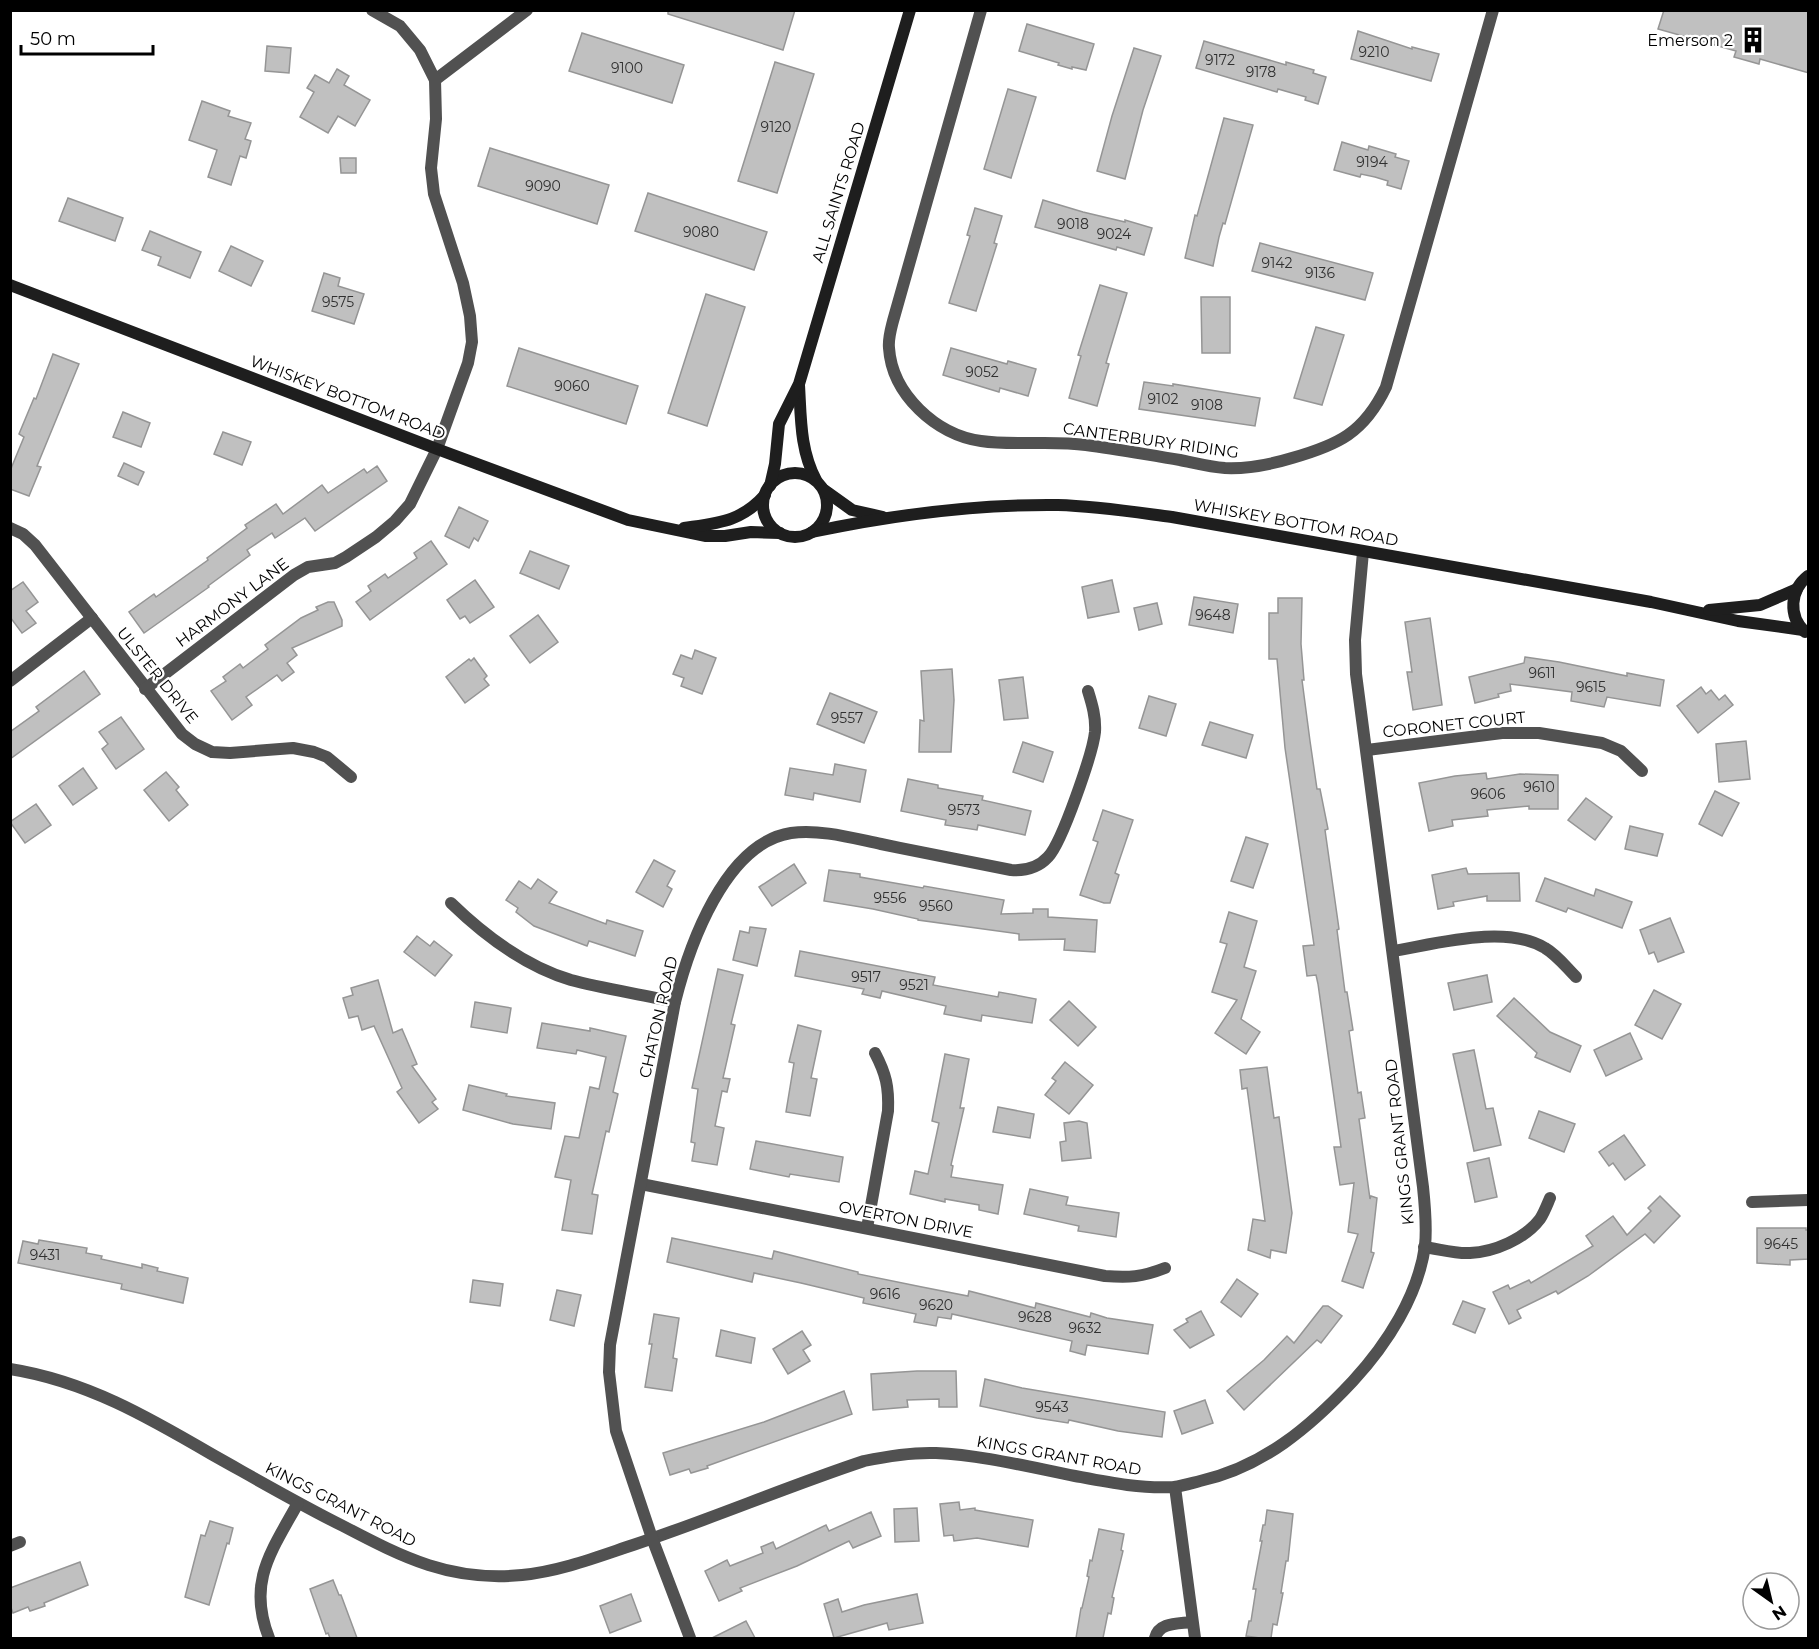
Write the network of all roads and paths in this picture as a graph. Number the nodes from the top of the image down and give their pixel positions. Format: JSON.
{"nodes":[{"id":1,"x":372,"y":10,"type":"edge"},
{"id":2,"x":526,"y":10,"type":"edge"},
{"id":3,"x":910,"y":10,"type":"edge"},
{"id":4,"x":981,"y":10,"type":"edge"},
{"id":5,"x":1493,"y":10,"type":"edge"},
{"id":6,"x":435,"y":80,"type":"junction"},
{"id":7,"x":10,"y":285,"type":"edge"},
{"id":8,"x":799,"y":384,"type":"junction"},
{"id":9,"x":437,"y":449,"type":"junction"},
{"id":10,"x":819,"y":485,"type":"junction"},
{"id":11,"x":768,"y":490,"type":"junction"},
{"id":12,"x":888,"y":518,"type":"junction"},
{"id":13,"x":10,"y":528,"type":"edge"},
{"id":14,"x":677,"y":530,"type":"junction"},
{"id":15,"x":812,"y":532,"type":"junction"},
{"id":16,"x":780,"y":533,"type":"junction"},
{"id":17,"x":1363,"y":552,"type":"junction"},
{"id":18,"x":1809,"y":576,"type":"edge"},
{"id":19,"x":1797,"y":589,"type":"junction"},
{"id":20,"x":1695,"y":611,"type":"junction"},
{"id":21,"x":92,"y":618,"type":"junction"},
{"id":22,"x":1807,"y":633,"type":"edge"},
{"id":23,"x":10,"y":681,"type":"edge"},
{"id":24,"x":145,"y":689,"type":"junction"},
{"id":25,"x":1088,"y":691,"type":"dead end"},
{"id":26,"x":1367,"y":750,"type":"junction"},
{"id":27,"x":1642,"y":771,"type":"dead end"},
{"id":28,"x":351,"y":777,"type":"dead end"},
{"id":29,"x":451,"y":903,"type":"dead end"},
{"id":30,"x":1393,"y":951,"type":"junction"},
{"id":31,"x":1576,"y":977,"type":"dead end"},
{"id":32,"x":675,"y":1002,"type":"junction"},
{"id":33,"x":875,"y":1053,"type":"dead end"},
{"id":34,"x":641,"y":1184,"type":"junction"},
{"id":35,"x":1550,"y":1198,"type":"dead end"},
{"id":36,"x":1809,"y":1200,"type":"edge"},
{"id":37,"x":1752,"y":1202,"type":"dead end"},
{"id":38,"x":867,"y":1228,"type":"junction"},
{"id":39,"x":1425,"y":1247,"type":"junction"},
{"id":40,"x":1164,"y":1268,"type":"dead end"},
{"id":41,"x":10,"y":1369,"type":"edge"},
{"id":42,"x":1175,"y":1487,"type":"junction"},
{"id":43,"x":298,"y":1503,"type":"junction"},
{"id":44,"x":652,"y":1538,"type":"junction"},
{"id":45,"x":1192,"y":1622,"type":"junction"},
{"id":46,"x":269,"y":1638,"type":"edge"},
{"id":47,"x":690,"y":1638,"type":"edge"},
{"id":48,"x":1155,"y":1638,"type":"edge"},
{"id":49,"x":1194,"y":1638,"type":"edge"}],
"edges":[{"from":1,"to":6,"type":"street"},
{"from":2,"to":6,"type":"street"},
{"from":3,"to":8,"type":"street","name":"ALL SAINTS ROAD"},
{"from":4,"to":5,"type":"street","name":"CANTERBURY RIDING"},
{"from":6,"to":9,"type":"street","name":"HARMONY LANE"},
{"from":7,"to":9,"type":"street","name":"WHISKEY BOTTOM ROAD"},
{"from":8,"to":10,"type":"street","name":"ALL SAINTS ROAD"},
{"from":8,"to":11,"type":"street","name":"ALL SAINTS ROAD"},
{"from":9,"to":14,"type":"street","name":"WHISKEY BOTTOM ROAD"},
{"from":9,"to":24,"type":"street","name":"HARMONY LANE"},
{"from":10,"to":11,"type":"street"},
{"from":10,"to":12,"type":"street","name":"WHISKEY BOTTOM ROAD"},
{"from":10,"to":15,"type":"street"},
{"from":11,"to":14,"type":"street","name":"WHISKEY BOTTOM ROAD"},
{"from":11,"to":16,"type":"street"},
{"from":12,"to":15,"type":"street","name":"WHISKEY BOTTOM ROAD"},
{"from":12,"to":17,"type":"street","name":"WHISKEY BOTTOM ROAD"},
{"from":13,"to":21,"type":"street","name":"ULSTER DRIVE"},
{"from":14,"to":16,"type":"street","name":"WHISKEY BOTTOM ROAD"},
{"from":15,"to":16,"type":"street"},
{"from":17,"to":20,"type":"street","name":"WHISKEY BOTTOM ROAD"},
{"from":17,"to":26,"type":"street","name":"KINGS GRANT ROAD"},
{"from":18,"to":19,"type":"street"},
{"from":19,"to":20,"type":"street","name":"WHISKEY BOTTOM ROAD"},
{"from":19,"to":22,"type":"street"},
{"from":20,"to":22,"type":"street","name":"WHISKEY BOTTOM ROAD"},
{"from":21,"to":23,"type":"street"},
{"from":21,"to":24,"type":"street","name":"ULSTER DRIVE"},
{"from":24,"to":28,"type":"street","name":"ULSTER DRIVE"},
{"from":25,"to":32,"type":"street","name":"CHATON ROAD"},
{"from":26,"to":27,"type":"street","name":"CORONET COURT"},
{"from":26,"to":30,"type":"street","name":"KINGS GRANT ROAD"},
{"from":29,"to":32,"type":"street"},
{"from":30,"to":31,"type":"street"},
{"from":30,"to":39,"type":"street","name":"KINGS GRANT ROAD"},
{"from":32,"to":34,"type":"street","name":"CHATON ROAD"},
{"from":33,"to":38,"type":"street"},
{"from":34,"to":38,"type":"street","name":"OVERTON DRIVE"},
{"from":34,"to":44,"type":"street","name":"CHATON ROAD"},
{"from":35,"to":39,"type":"street"},
{"from":36,"to":37,"type":"street"},
{"from":38,"to":40,"type":"street","name":"OVERTON DRIVE"},
{"from":39,"to":42,"type":"street","name":"KINGS GRANT ROAD"},
{"from":41,"to":43,"type":"street","name":"KINGS GRANT ROAD"},
{"from":42,"to":44,"type":"street","name":"KINGS GRANT ROAD"},
{"from":42,"to":45,"type":"street"},
{"from":43,"to":44,"type":"street","name":"KINGS GRANT ROAD"},
{"from":43,"to":46,"type":"street"},
{"from":44,"to":47,"type":"street","name":"CHATON ROAD"},
{"from":45,"to":48,"type":"street"},
{"from":45,"to":49,"type":"street"}]}
